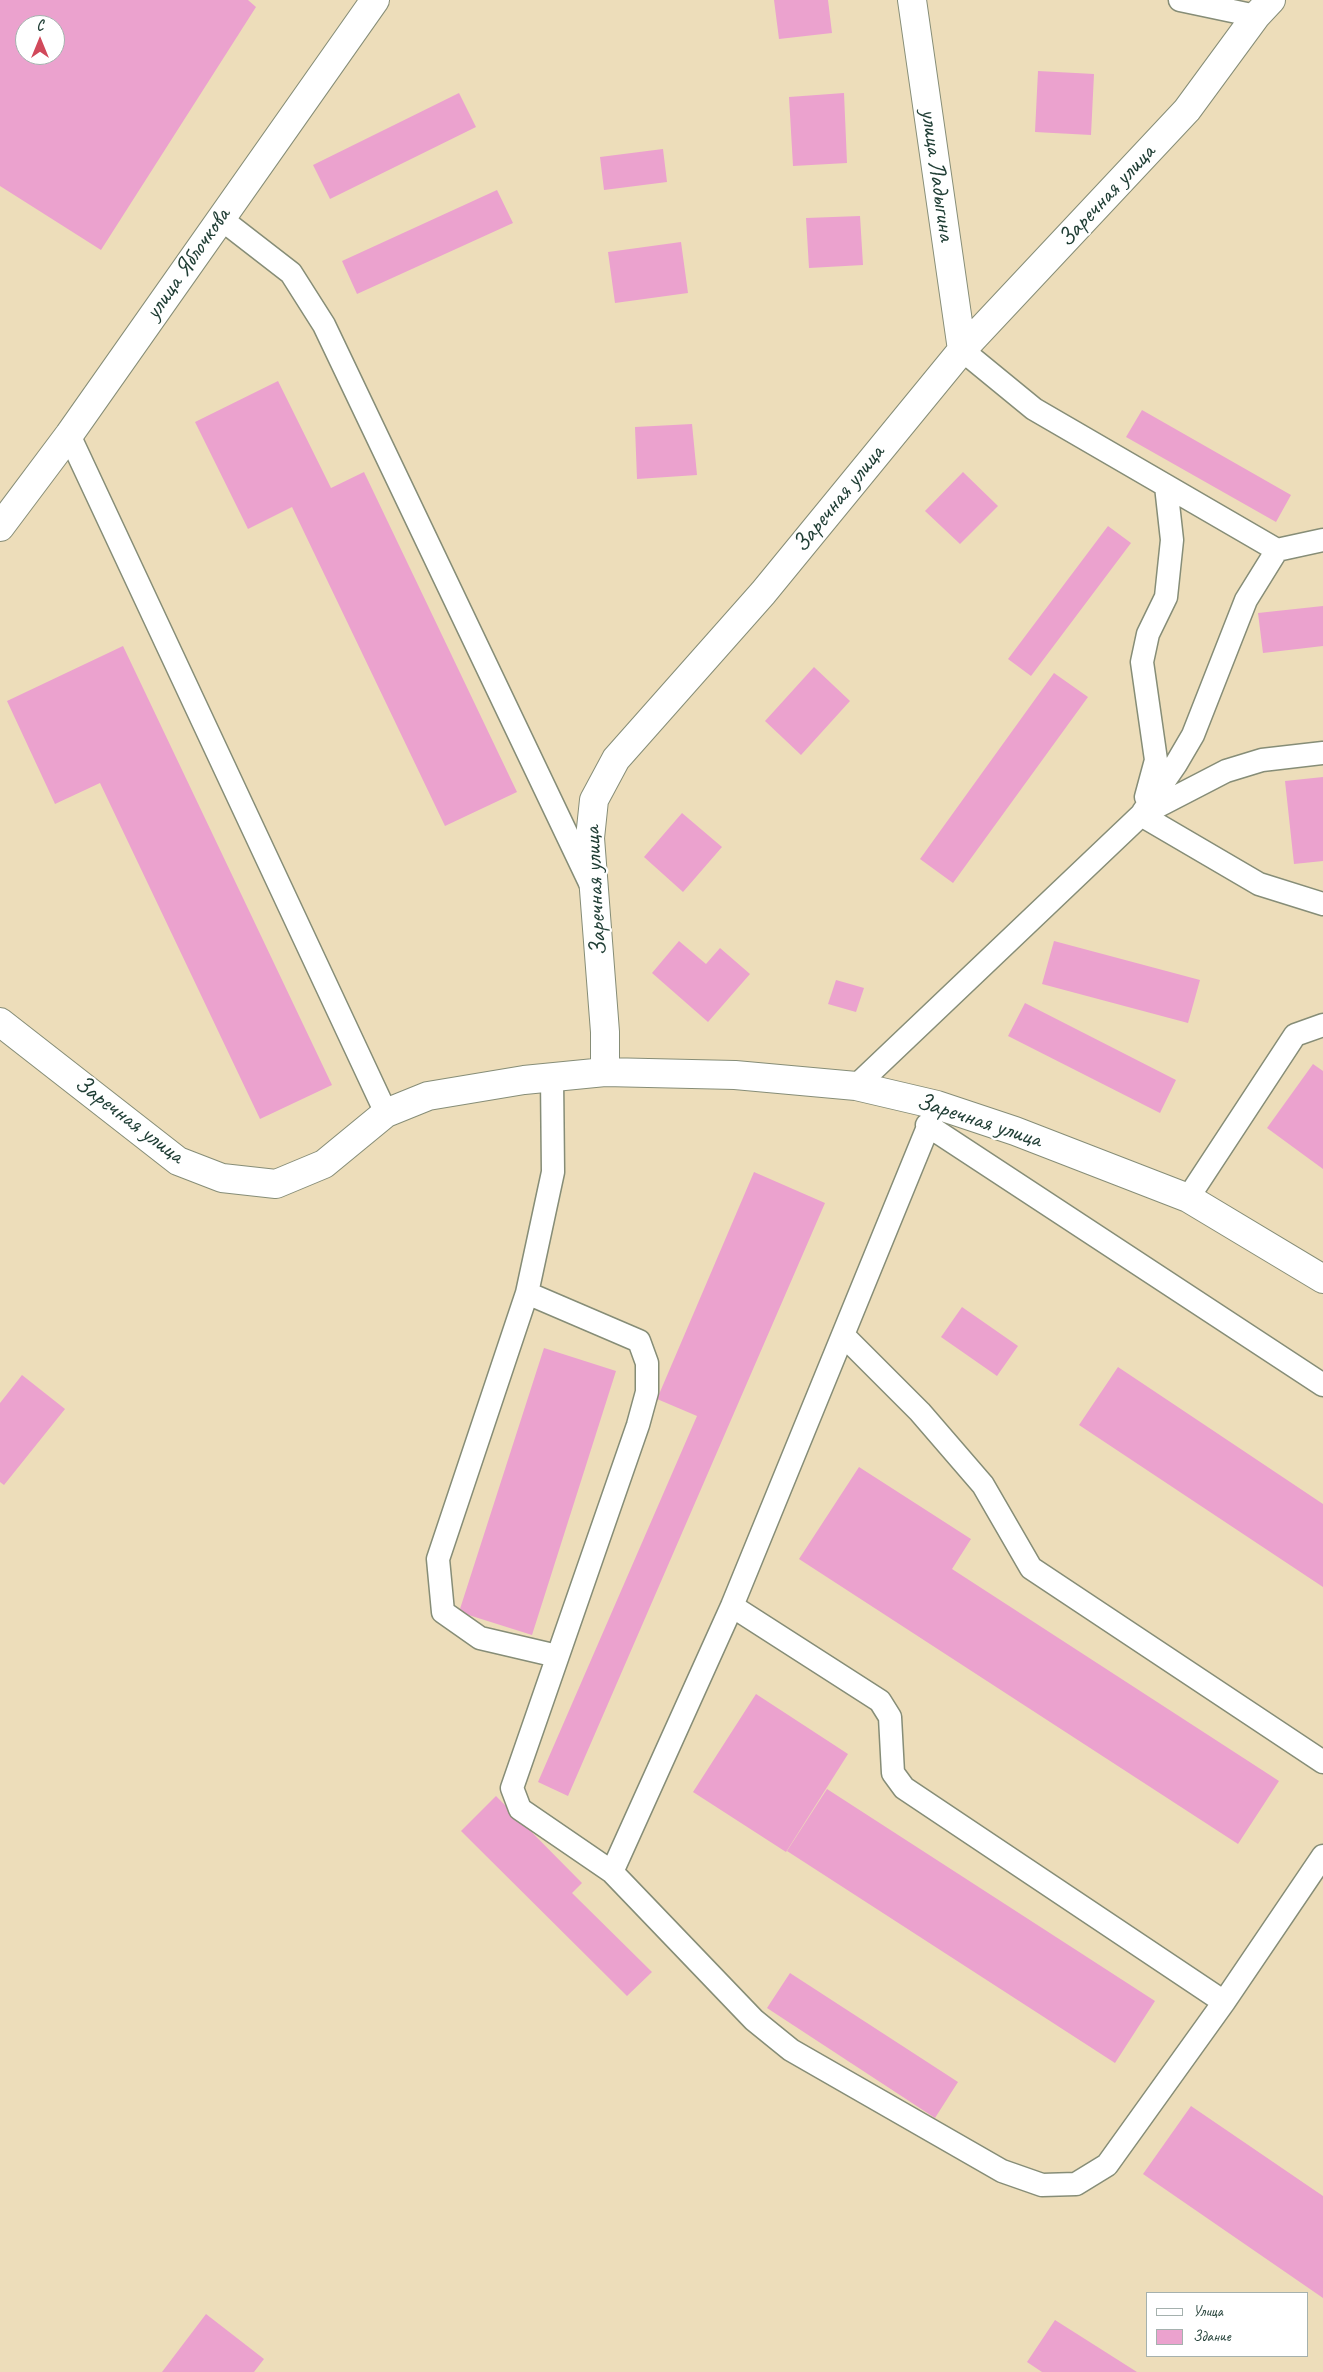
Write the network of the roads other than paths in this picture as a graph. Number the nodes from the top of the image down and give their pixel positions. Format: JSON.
{"nodes":[{"id":1,"x":375,"y":0,"type":"edge"},
{"id":2,"x":912,"y":0,"type":"edge"},
{"id":3,"x":1180,"y":0,"type":"edge"},
{"id":4,"x":1264,"y":8,"type":"edge"},
{"id":5,"x":220,"y":218,"type":"junction"},
{"id":6,"x":962,"y":350,"type":"junction"},
{"id":7,"x":69,"y":435,"type":"junction"},
{"id":8,"x":1166,"y":486,"type":"junction"},
{"id":9,"x":0,"y":527,"type":"edge"},
{"id":10,"x":1323,"y":540,"type":"edge"},
{"id":11,"x":1277,"y":550,"type":"junction"},
{"id":12,"x":1323,"y":753,"type":"edge"},
{"id":13,"x":1141,"y":815,"type":"junction"},
{"id":14,"x":592,"y":888,"type":"junction"},
{"id":15,"x":1323,"y":904,"type":"edge"},
{"id":16,"x":0,"y":1022,"type":"edge"},
{"id":17,"x":1323,"y":1025,"type":"edge"},
{"id":18,"x":605,"y":1072,"type":"junction"},
{"id":19,"x":552,"y":1077,"type":"junction"},
{"id":20,"x":856,"y":1086,"type":"junction"},
{"id":21,"x":386,"y":1113,"type":"junction"},
{"id":22,"x":932,"y":1115,"type":"junction"},
{"id":23,"x":1188,"y":1198,"type":"junction"},
{"id":24,"x":1323,"y":1279,"type":"edge"},
{"id":25,"x":527,"y":1293,"type":"junction"},
{"id":26,"x":843,"y":1335,"type":"junction"},
{"id":27,"x":1323,"y":1385,"type":"edge"},
{"id":28,"x":732,"y":1606,"type":"junction"},
{"id":29,"x":557,"y":1656,"type":"junction"},
{"id":30,"x":1323,"y":1762,"type":"edge"},
{"id":31,"x":1323,"y":1856,"type":"edge"},
{"id":32,"x":612,"y":1872,"type":"junction"},
{"id":33,"x":1224,"y":2002,"type":"junction"}],
"edges":[{"from":1,"to":5,"type":"street","name":"улица Яблочкова"},
{"from":2,"to":6,"type":"street","name":"улица Ладыгина"},
{"from":3,"to":4,"type":"lane"},
{"from":4,"to":6,"type":"street","name":"Заречная улица"},
{"from":5,"to":7,"type":"street","name":"улица Яблочкова"},
{"from":5,"to":14,"type":"lane"},
{"from":6,"to":8,"type":"lane"},
{"from":6,"to":14,"type":"street","name":"Заречная улица"},
{"from":7,"to":9,"type":"street","name":"улица Яблочкова"},
{"from":7,"to":21,"type":"lane"},
{"from":8,"to":11,"type":"lane"},
{"from":8,"to":13,"type":"lane"},
{"from":10,"to":11,"type":"lane"},
{"from":11,"to":13,"type":"lane"},
{"from":12,"to":13,"type":"lane"},
{"from":13,"to":15,"type":"lane"},
{"from":13,"to":20,"type":"lane"},
{"from":14,"to":18,"type":"street","name":"Заречная улица"},
{"from":16,"to":21,"type":"street","name":"Заречная улица"},
{"from":17,"to":23,"type":"lane"},
{"from":18,"to":19,"type":"street","name":"Заречная улица"},
{"from":18,"to":20,"type":"street","name":"Заречная улица"},
{"from":19,"to":21,"type":"street","name":"Заречная улица"},
{"from":19,"to":25,"type":"lane"},
{"from":20,"to":22,"type":"street","name":"Заречная улица"},
{"from":22,"to":23,"type":"street","name":"Заречная улица"},
{"from":22,"to":26,"type":"lane"},
{"from":22,"to":27,"type":"lane"},
{"from":23,"to":24,"type":"street","name":"Заречная улица"},
{"from":25,"to":29,"type":"lane"},
{"from":25,"to":29,"type":"lane"},
{"from":26,"to":28,"type":"lane"},
{"from":26,"to":30,"type":"lane"},
{"from":28,"to":32,"type":"lane"},
{"from":28,"to":33,"type":"lane"},
{"from":29,"to":32,"type":"lane"},
{"from":31,"to":33,"type":"lane"},
{"from":32,"to":33,"type":"lane"}]}
